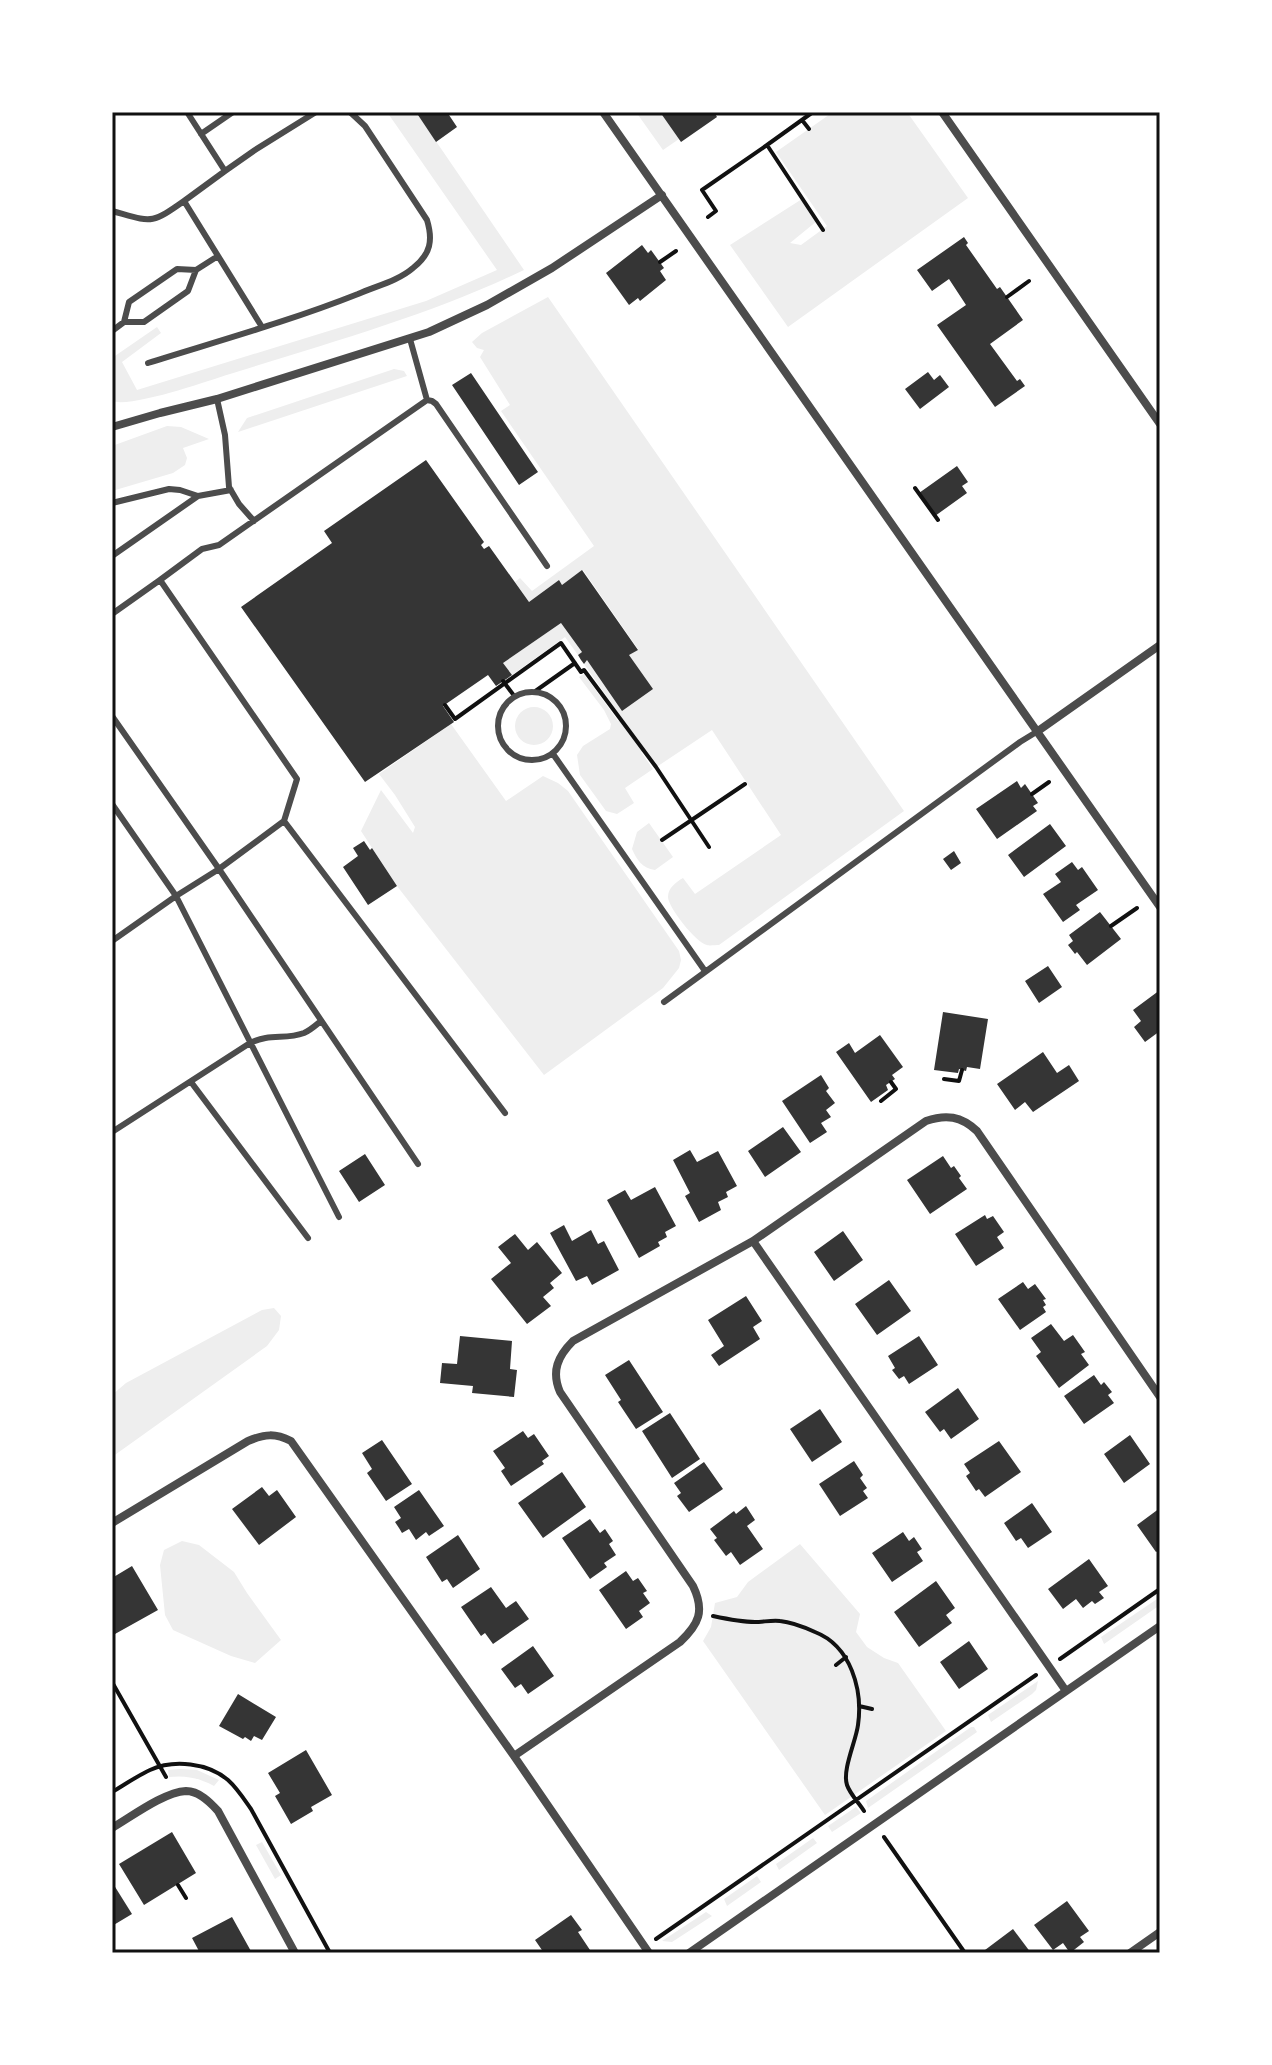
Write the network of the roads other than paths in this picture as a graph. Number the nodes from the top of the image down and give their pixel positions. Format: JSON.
{"nodes":[{"id":1,"x":187,"y":112,"type":"edge"},
{"id":2,"x":233,"y":112,"type":"edge"},
{"id":3,"x":316,"y":112,"type":"edge"},
{"id":4,"x":350,"y":112,"type":"edge"},
{"id":5,"x":603,"y":112,"type":"edge"},
{"id":6,"x":942,"y":112,"type":"edge"},
{"id":7,"x":201,"y":134,"type":"junction"},
{"id":8,"x":225,"y":171,"type":"junction"},
{"id":9,"x":662,"y":195,"type":"junction"},
{"id":10,"x":184,"y":201,"type":"junction"},
{"id":11,"x":112,"y":211,"type":"edge"},
{"id":12,"x":218,"y":256,"type":"junction"},
{"id":13,"x":196,"y":270,"type":"junction"},
{"id":14,"x":124,"y":322,"type":"junction"},
{"id":15,"x":262,"y":327,"type":"junction"},
{"id":16,"x":112,"y":331,"type":"edge"},
{"id":17,"x":410,"y":339,"type":"junction"},
{"id":18,"x":148,"y":363,"type":"dead end"},
{"id":19,"x":217,"y":399,"type":"junction"},
{"id":20,"x":427,"y":400,"type":"junction"},
{"id":21,"x":1160,"y":424,"type":"edge"},
{"id":22,"x":112,"y":427,"type":"edge"},
{"id":23,"x":231,"y":490,"type":"junction"},
{"id":24,"x":198,"y":496,"type":"junction"},
{"id":25,"x":112,"y":503,"type":"edge"},
{"id":26,"x":254,"y":521,"type":"junction"},
{"id":27,"x":112,"y":556,"type":"edge"},
{"id":28,"x":547,"y":566,"type":"dead end"},
{"id":29,"x":160,"y":580,"type":"junction"},
{"id":30,"x":112,"y":614,"type":"edge"},
{"id":31,"x":1160,"y":645,"type":"edge"},
{"id":32,"x":112,"y":716,"type":"edge"},
{"id":33,"x":1038,"y":731,"type":"junction"},
{"id":34,"x":553,"y":754,"type":"junction"},
{"id":35,"x":112,"y":804,"type":"edge"},
{"id":36,"x":284,"y":821,"type":"junction"},
{"id":37,"x":219,"y":869,"type":"junction"},
{"id":38,"x":176,"y":896,"type":"junction"},
{"id":39,"x":1160,"y":907,"type":"edge"},
{"id":40,"x":112,"y":941,"type":"edge"},
{"id":41,"x":705,"y":971,"type":"junction"},
{"id":42,"x":664,"y":1002,"type":"dead end"},
{"id":43,"x":321,"y":1021,"type":"junction"},
{"id":44,"x":250,"y":1043,"type":"junction"},
{"id":45,"x":191,"y":1082,"type":"junction"},
{"id":46,"x":505,"y":1113,"type":"dead end"},
{"id":47,"x":112,"y":1132,"type":"edge"},
{"id":48,"x":418,"y":1164,"type":"dead end"},
{"id":49,"x":339,"y":1217,"type":"dead end"},
{"id":50,"x":308,"y":1238,"type":"dead end"},
{"id":51,"x":753,"y":1241,"type":"junction"},
{"id":52,"x":1160,"y":1397,"type":"edge"},
{"id":53,"x":112,"y":1523,"type":"edge"},
{"id":54,"x":1160,"y":1626,"type":"edge"},
{"id":55,"x":1066,"y":1691,"type":"junction"},
{"id":56,"x":514,"y":1756,"type":"junction"},
{"id":57,"x":112,"y":1828,"type":"edge"},
{"id":58,"x":1160,"y":1932,"type":"edge"},
{"id":59,"x":295,"y":1953,"type":"edge"},
{"id":60,"x":649,"y":1953,"type":"edge"},
{"id":61,"x":689,"y":1953,"type":"edge"},
{"id":62,"x":1130,"y":1953,"type":"edge"}],
"edges":[{"from":1,"to":7,"type":"lane"},
{"from":2,"to":7,"type":"lane"},
{"from":3,"to":8,"type":"lane"},
{"from":4,"to":15,"type":"lane"},
{"from":5,"to":9,"type":"street"},
{"from":6,"to":21,"type":"street"},
{"from":7,"to":8,"type":"lane"},
{"from":8,"to":10,"type":"lane"},
{"from":9,"to":17,"type":"street"},
{"from":9,"to":33,"type":"street"},
{"from":10,"to":11,"type":"lane"},
{"from":10,"to":12,"type":"lane"},
{"from":12,"to":13,"type":"lane"},
{"from":12,"to":15,"type":"lane"},
{"from":13,"to":14,"type":"lane"},
{"from":13,"to":14,"type":"lane"},
{"from":14,"to":16,"type":"lane"},
{"from":15,"to":18,"type":"lane"},
{"from":17,"to":19,"type":"street"},
{"from":17,"to":20,"type":"lane"},
{"from":19,"to":22,"type":"street"},
{"from":19,"to":23,"type":"lane"},
{"from":20,"to":26,"type":"lane"},
{"from":20,"to":28,"type":"lane"},
{"from":23,"to":24,"type":"lane"},
{"from":23,"to":26,"type":"lane"},
{"from":24,"to":25,"type":"lane"},
{"from":24,"to":27,"type":"lane"},
{"from":26,"to":29,"type":"lane"},
{"from":29,"to":30,"type":"lane"},
{"from":29,"to":36,"type":"lane"},
{"from":31,"to":33,"type":"street"},
{"from":32,"to":37,"type":"lane"},
{"from":33,"to":39,"type":"street"},
{"from":33,"to":41,"type":"lane"},
{"from":34,"to":34,"type":"lane"},
{"from":34,"to":41,"type":"lane"},
{"from":35,"to":38,"type":"lane"},
{"from":36,"to":37,"type":"lane"},
{"from":36,"to":46,"type":"lane"},
{"from":37,"to":38,"type":"lane"},
{"from":37,"to":43,"type":"lane"},
{"from":38,"to":40,"type":"lane"},
{"from":38,"to":44,"type":"lane"},
{"from":41,"to":42,"type":"lane"},
{"from":43,"to":44,"type":"lane"},
{"from":43,"to":48,"type":"lane"},
{"from":44,"to":45,"type":"lane"},
{"from":44,"to":49,"type":"lane"},
{"from":45,"to":47,"type":"lane"},
{"from":45,"to":50,"type":"lane"},
{"from":51,"to":52,"type":"street"},
{"from":51,"to":55,"type":"street"},
{"from":51,"to":56,"type":"street"},
{"from":53,"to":56,"type":"street"},
{"from":54,"to":55,"type":"street"},
{"from":55,"to":61,"type":"street"},
{"from":56,"to":60,"type":"street"},
{"from":57,"to":59,"type":"street"},
{"from":58,"to":62,"type":"street"}]}
